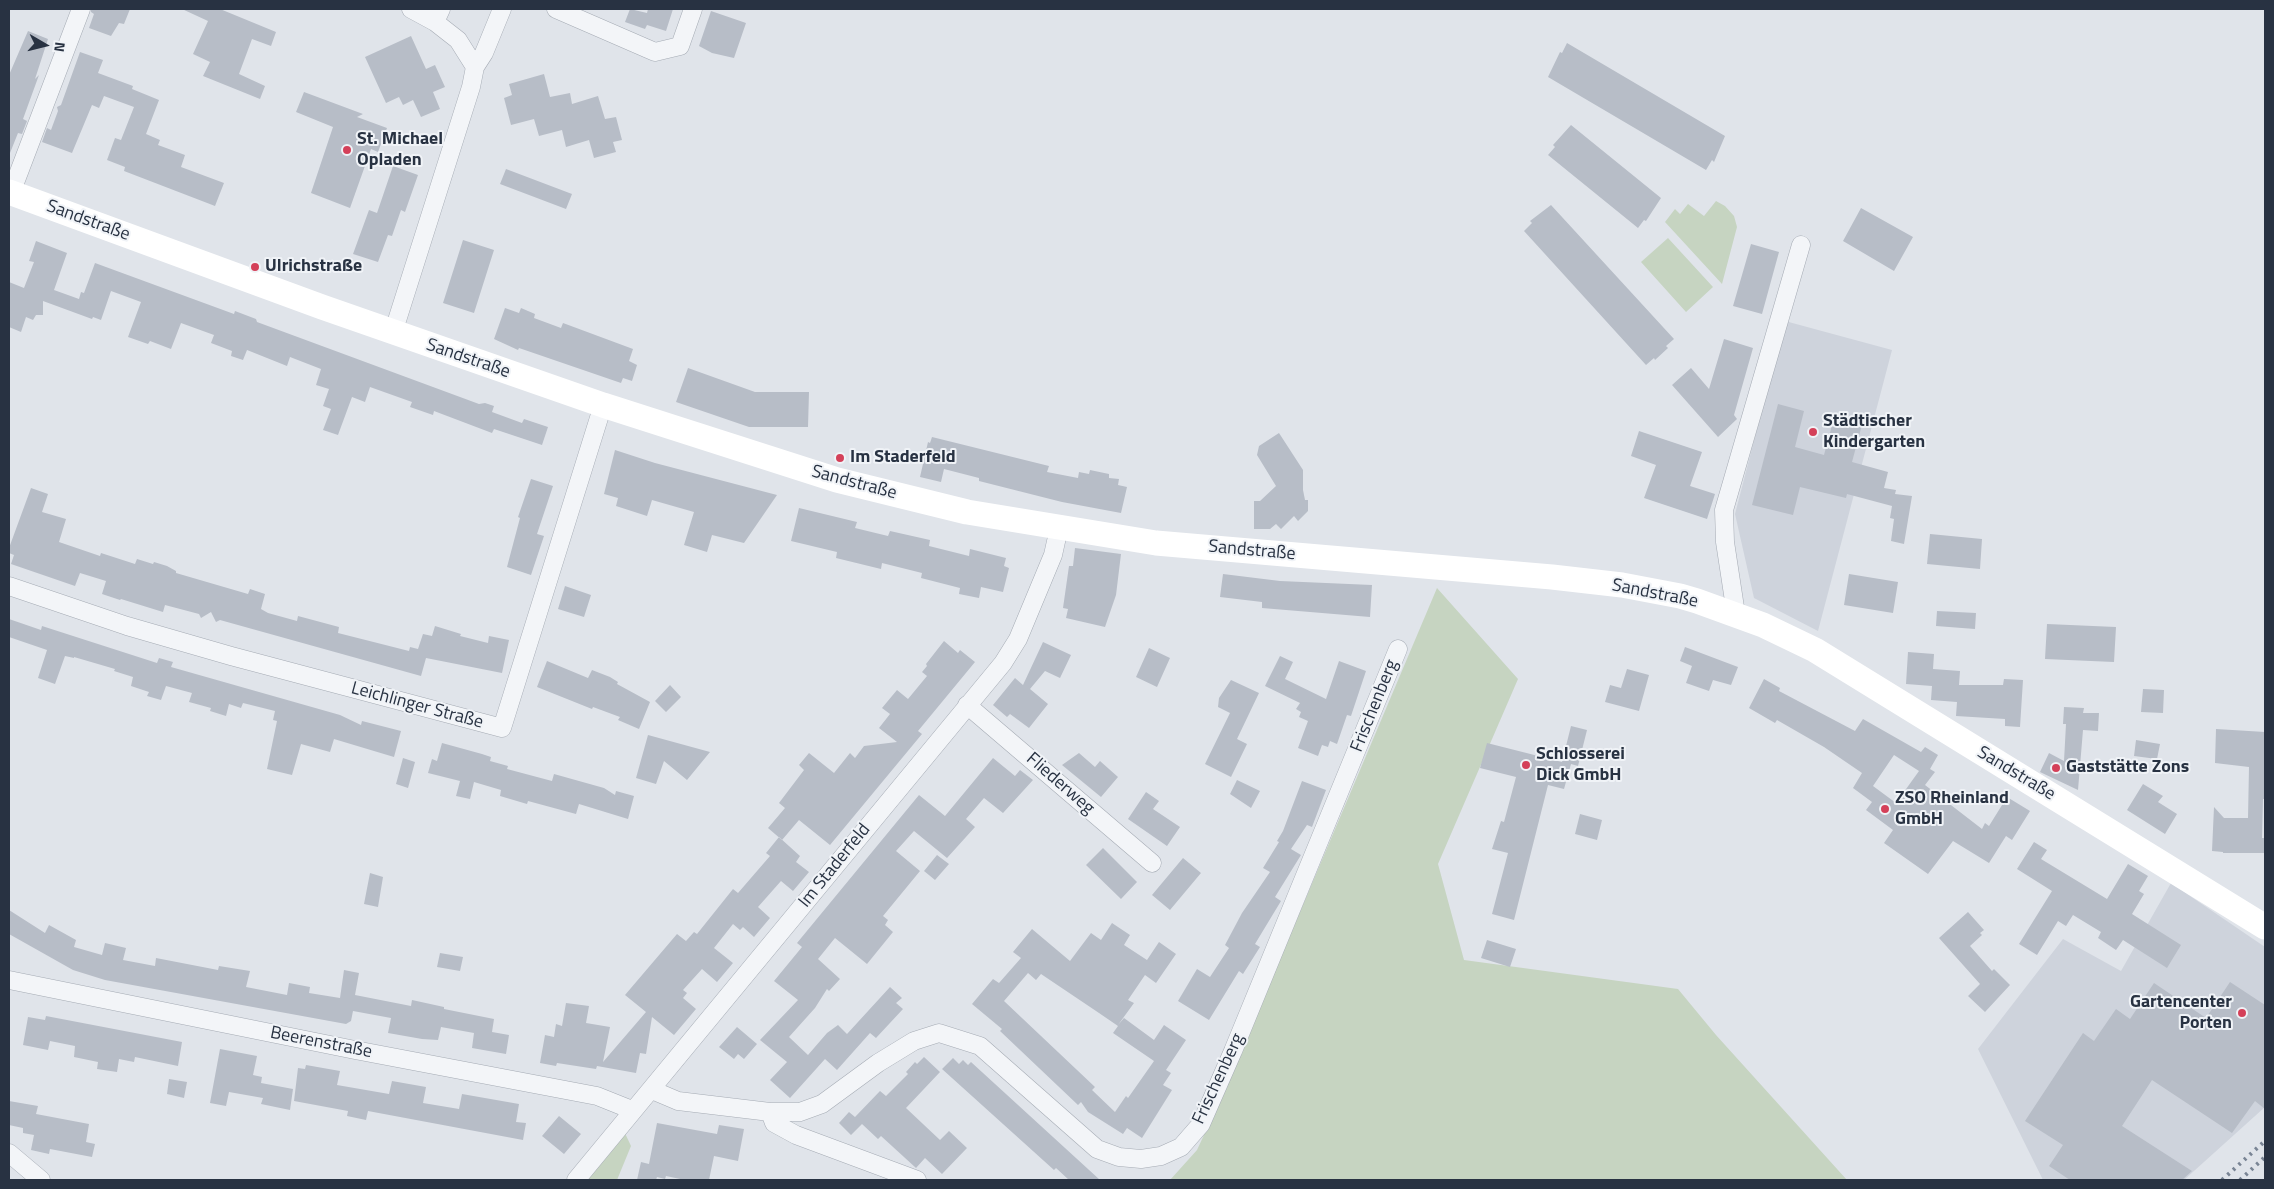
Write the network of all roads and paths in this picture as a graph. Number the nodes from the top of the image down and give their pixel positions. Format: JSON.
{"nodes":[{"id":1,"x":81,"y":9,"type":"edge"},
{"id":2,"x":411,"y":9,"type":"edge"},
{"id":3,"x":502,"y":9,"type":"edge"},
{"id":4,"x":556,"y":9,"type":"edge"},
{"id":5,"x":693,"y":9,"type":"edge"},
{"id":6,"x":438,"y":15,"type":"edge"},
{"id":7,"x":475,"y":67,"type":"junction"},
{"id":8,"x":10,"y":193,"type":"edge"},
{"id":9,"x":1801,"y":245,"type":"dead end"},
{"id":10,"x":393,"y":333,"type":"junction"},
{"id":11,"x":603,"y":405,"type":"junction"},
{"id":12,"x":1059,"y":528,"type":"junction"},
{"id":13,"x":9,"y":586,"type":"edge"},
{"id":14,"x":1736,"y":614,"type":"junction"},
{"id":15,"x":1398,"y":649,"type":"dead end"},
{"id":16,"x":967,"y":705,"type":"junction"},
{"id":17,"x":1152,"y":864,"type":"dead end"},
{"id":18,"x":2265,"y":927,"type":"edge"},
{"id":19,"x":9,"y":980,"type":"edge"},
{"id":20,"x":652,"y":1090,"type":"junction"},
{"id":21,"x":632,"y":1110,"type":"junction"},
{"id":22,"x":770,"y":1112,"type":"junction"},
{"id":23,"x":9,"y":1153,"type":"edge"},
{"id":24,"x":41,"y":1180,"type":"edge"},
{"id":25,"x":576,"y":1180,"type":"edge"},
{"id":26,"x":918,"y":1180,"type":"edge"}],
"edges":[{"from":1,"to":8,"type":"street"},
{"from":2,"to":6,"type":"street"},
{"from":3,"to":7,"type":"street"},
{"from":4,"to":5,"type":"street"},
{"from":6,"to":7,"type":"street"},
{"from":7,"to":10,"type":"street"},
{"from":8,"to":10,"type":"street","name":"Sandstraße"},
{"from":9,"to":14,"type":"street"},
{"from":10,"to":11,"type":"street","name":"Sandstraße"},
{"from":11,"to":12,"type":"street","name":"Sandstraße"},
{"from":11,"to":13,"type":"street","name":"Leichlinger Straße"},
{"from":12,"to":14,"type":"street","name":"Sandstraße"},
{"from":12,"to":16,"type":"street","name":"Im Staderfeld"},
{"from":14,"to":18,"type":"street","name":"Sandstraße"},
{"from":15,"to":22,"type":"street","name":"Frischenberg"},
{"from":16,"to":17,"type":"street","name":"Fliederweg"},
{"from":16,"to":20,"type":"street","name":"Im Staderfeld"},
{"from":19,"to":21,"type":"street","name":"Beerenstraße"},
{"from":20,"to":21,"type":"street","name":"Im Staderfeld"},
{"from":20,"to":22,"type":"street","name":"Frischenberg"},
{"from":21,"to":25,"type":"street","name":"Im Staderfeld"},
{"from":22,"to":26,"type":"street"},
{"from":23,"to":24,"type":"street"}]}
